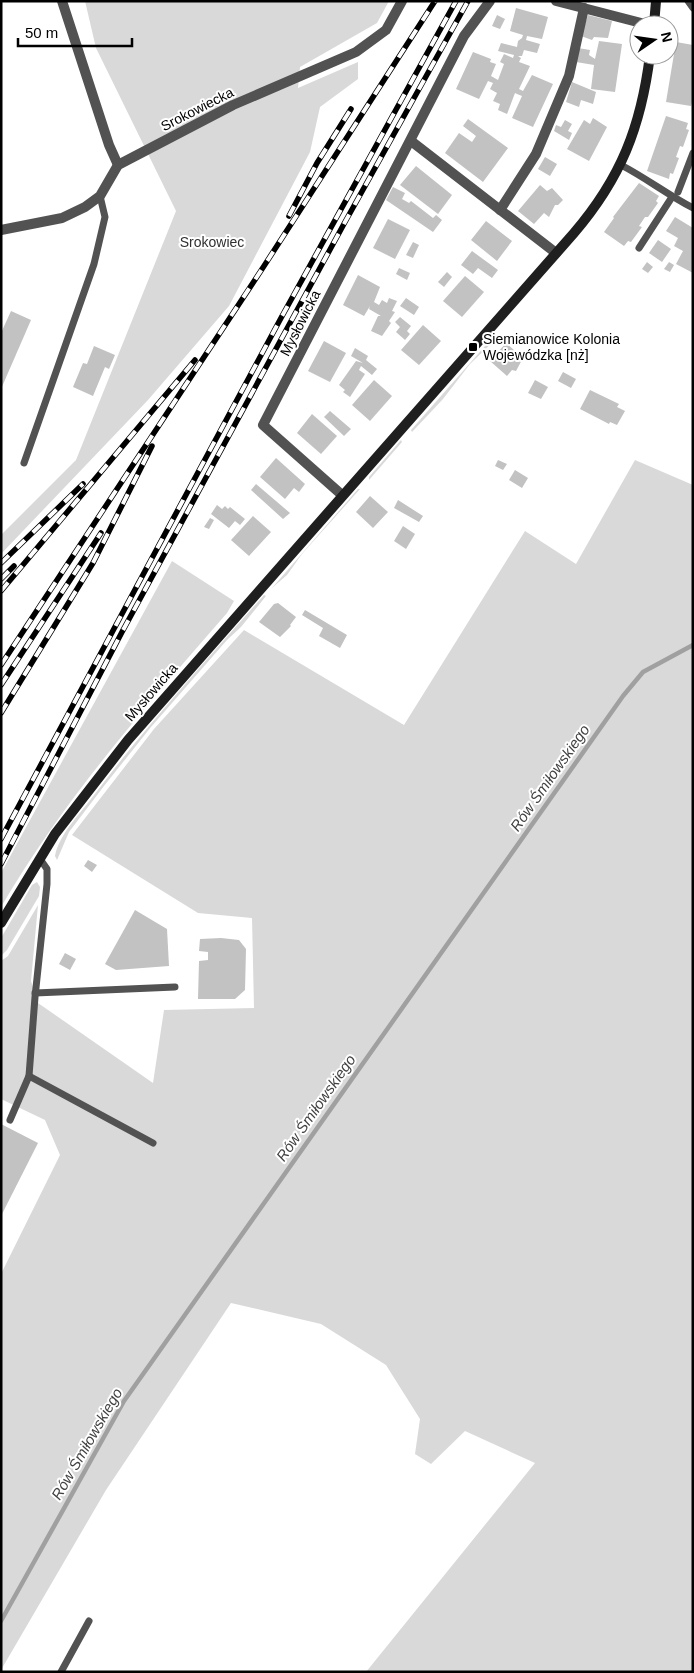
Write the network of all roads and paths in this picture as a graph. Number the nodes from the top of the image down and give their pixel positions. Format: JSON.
{"nodes":[{"id":1,"x":62,"y":1,"type":"edge"},
{"id":2,"x":402,"y":1,"type":"edge"},
{"id":3,"x":490,"y":1,"type":"edge"},
{"id":4,"x":556,"y":1,"type":"edge"},
{"id":5,"x":656,"y":1,"type":"edge"},
{"id":6,"x":688,"y":1,"type":"edge"},
{"id":7,"x":584,"y":8,"type":"junction"},
{"id":8,"x":693,"y":8,"type":"edge"},
{"id":9,"x":655,"y":15,"type":"edge"},
{"id":10,"x":629,"y":20,"type":"edge"},
{"id":11,"x":648,"y":65,"type":"edge"},
{"id":12,"x":410,"y":141,"type":"junction"},
{"id":13,"x":693,"y":153,"type":"edge"},
{"id":14,"x":118,"y":165,"type":"junction"},
{"id":15,"x":621,"y":165,"type":"junction"},
{"id":16,"x":675,"y":195,"type":"junction"},
{"id":17,"x":100,"y":196,"type":"junction"},
{"id":18,"x":693,"y":208,"type":"edge"},
{"id":19,"x":500,"y":210,"type":"junction"},
{"id":20,"x":1,"y":230,"type":"edge"},
{"id":21,"x":639,"y":248,"type":"dead end"},
{"id":22,"x":556,"y":253,"type":"junction"},
{"id":23,"x":24,"y":464,"type":"dead end"},
{"id":24,"x":342,"y":495,"type":"junction"},
{"id":25,"x":40,"y":859,"type":"junction"},
{"id":26,"x":1,"y":923,"type":"edge"},
{"id":27,"x":175,"y":986,"type":"dead end"},
{"id":28,"x":35,"y":993,"type":"junction"},
{"id":29,"x":30,"y":1076,"type":"junction"},
{"id":30,"x":10,"y":1120,"type":"dead end"},
{"id":31,"x":153,"y":1143,"type":"dead end"},
{"id":32,"x":89,"y":1621,"type":"dead end"},
{"id":33,"x":61,"y":1672,"type":"edge"}],
"edges":[{"from":1,"to":14,"type":"street"},
{"from":2,"to":14,"type":"street","name":"Srokowiecka"},
{"from":3,"to":12,"type":"street","name":"Mysłowicka"},
{"from":4,"to":7,"type":"street"},
{"from":5,"to":9,"type":"street"},
{"from":6,"to":8,"type":"lane"},
{"from":7,"to":10,"type":"street"},
{"from":7,"to":19,"type":"street"},
{"from":11,"to":15,"type":"street","name":"Mysłowicka"},
{"from":12,"to":19,"type":"street"},
{"from":12,"to":24,"type":"street","name":"Mysłowicka"},
{"from":13,"to":16,"type":"lane"},
{"from":14,"to":17,"type":"street"},
{"from":15,"to":16,"type":"lane"},
{"from":15,"to":22,"type":"street","name":"Mysłowicka"},
{"from":16,"to":18,"type":"lane"},
{"from":16,"to":21,"type":"lane"},
{"from":17,"to":20,"type":"street"},
{"from":17,"to":23,"type":"lane"},
{"from":19,"to":22,"type":"street"},
{"from":22,"to":24,"type":"street","name":"Mysłowicka"},
{"from":24,"to":25,"type":"street","name":"Mysłowicka"},
{"from":25,"to":26,"type":"street","name":"Mysłowicka"},
{"from":25,"to":28,"type":"lane"},
{"from":27,"to":28,"type":"lane"},
{"from":28,"to":29,"type":"lane"},
{"from":29,"to":30,"type":"lane"},
{"from":29,"to":31,"type":"lane"},
{"from":32,"to":33,"type":"lane"}]}
